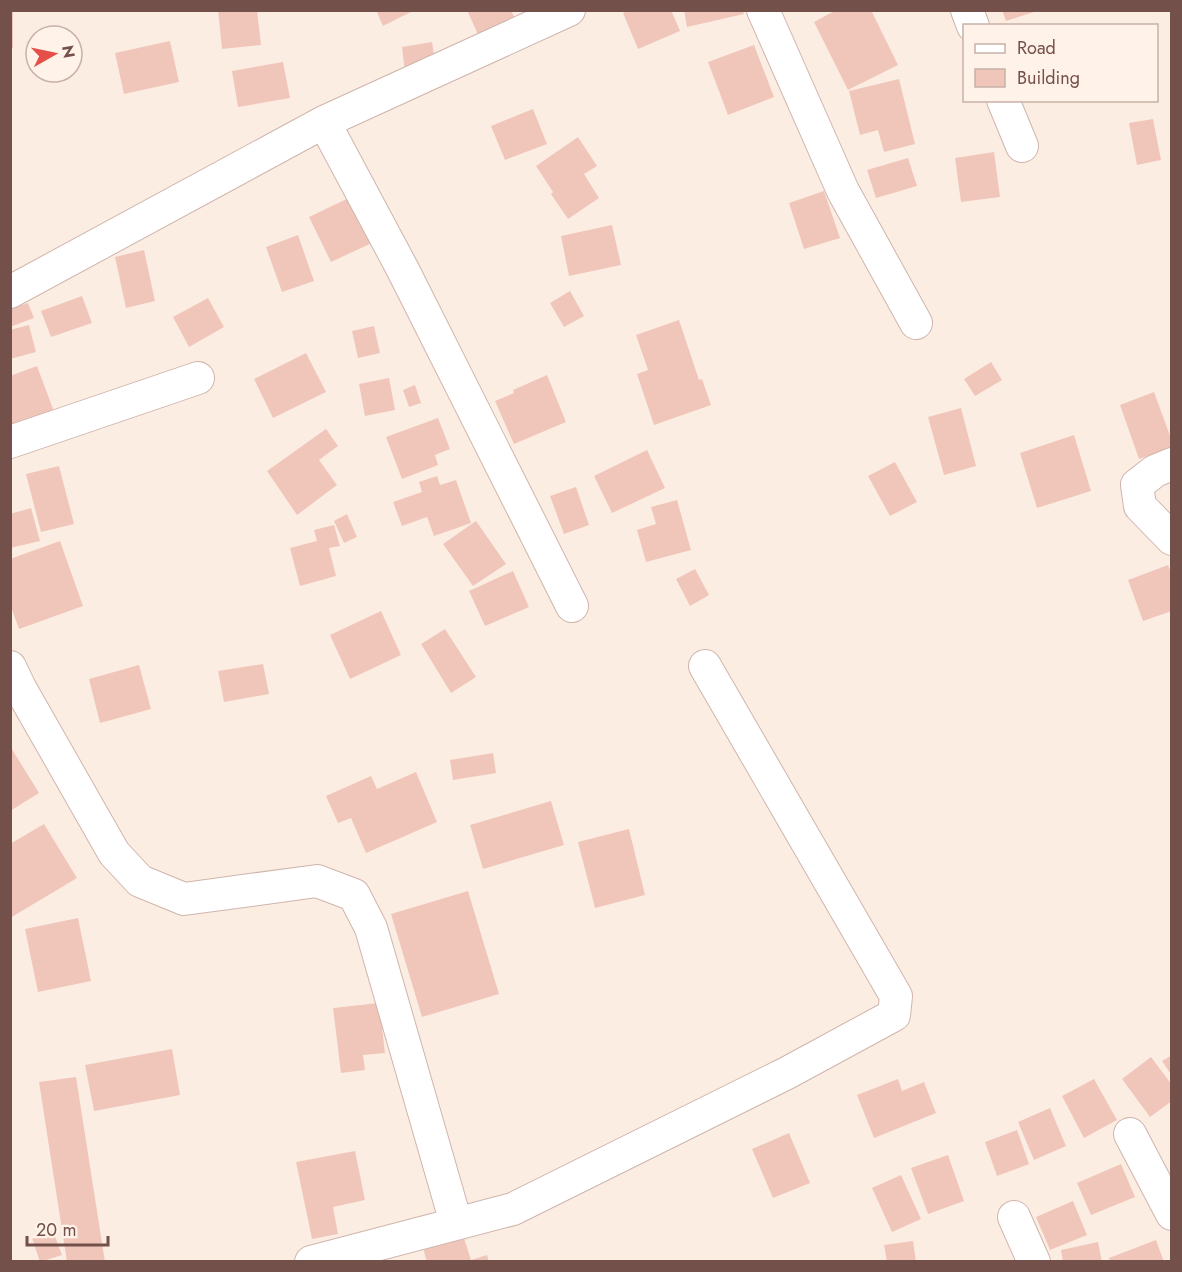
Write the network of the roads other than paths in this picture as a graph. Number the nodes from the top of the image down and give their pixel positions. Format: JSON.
{"nodes":[{"id":1,"x":569,"y":10,"type":"edge"},
{"id":2,"x":763,"y":10,"type":"edge"},
{"id":3,"x":1004,"y":102,"type":"edge"},
{"id":4,"x":324,"y":122,"type":"junction"},
{"id":5,"x":1022,"y":146,"type":"dead end"},
{"id":6,"x":10,"y":292,"type":"edge"},
{"id":7,"x":916,"y":323,"type":"dead end"},
{"id":8,"x":198,"y":378,"type":"dead end"},
{"id":9,"x":10,"y":442,"type":"edge"},
{"id":10,"x":1172,"y":464,"type":"edge"},
{"id":11,"x":1172,"y":539,"type":"edge"},
{"id":12,"x":572,"y":606,"type":"dead end"},
{"id":13,"x":705,"y":666,"type":"dead end"},
{"id":14,"x":10,"y":667,"type":"edge"},
{"id":15,"x":1130,"y":1134,"type":"dead end"},
{"id":16,"x":1172,"y":1214,"type":"edge"},
{"id":17,"x":1014,"y":1216,"type":"dead end"},
{"id":18,"x":456,"y":1224,"type":"junction"},
{"id":19,"x":311,"y":1262,"type":"edge"},
{"id":20,"x":1034,"y":1262,"type":"edge"}],
"edges":[{"from":1,"to":4,"type":"street"},
{"from":2,"to":7,"type":"street"},
{"from":3,"to":5,"type":"street"},
{"from":4,"to":6,"type":"street"},
{"from":4,"to":12,"type":"street"},
{"from":8,"to":9,"type":"street"},
{"from":10,"to":11,"type":"street"},
{"from":13,"to":18,"type":"street"},
{"from":14,"to":18,"type":"street"},
{"from":15,"to":16,"type":"street"},
{"from":17,"to":20,"type":"street"},
{"from":18,"to":19,"type":"street"}]}
